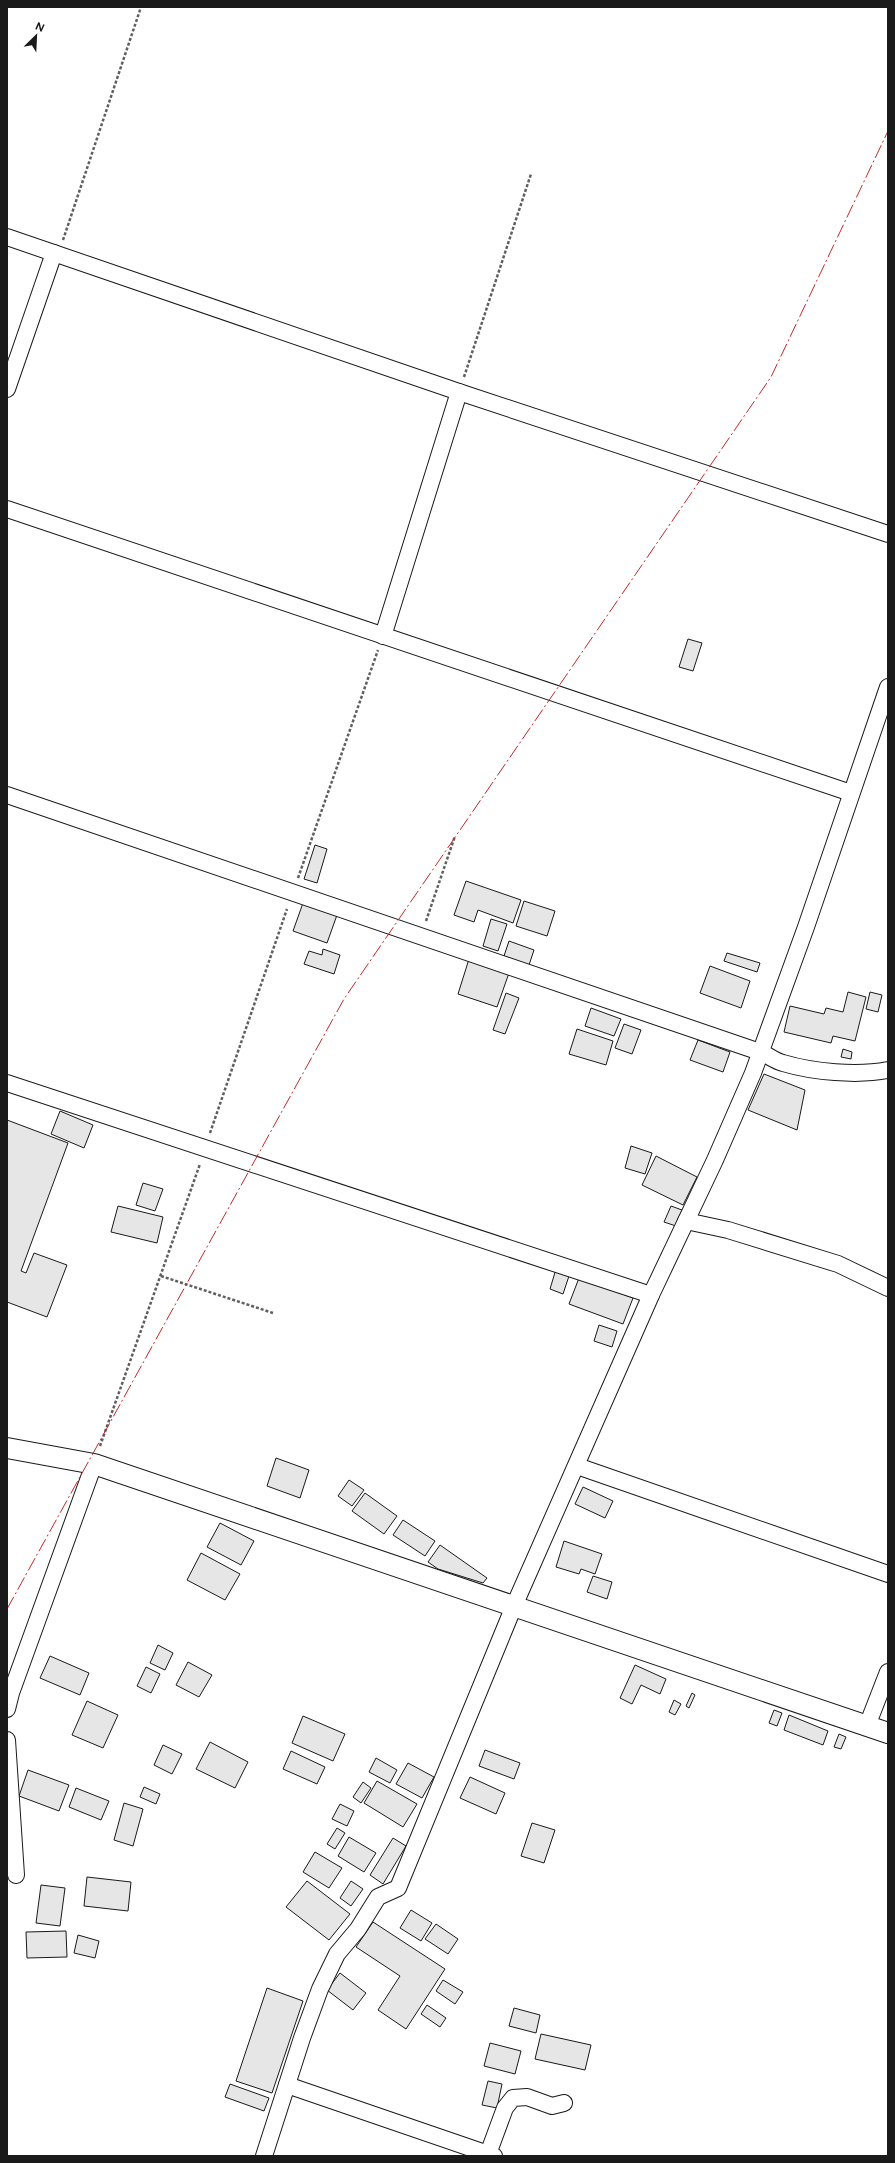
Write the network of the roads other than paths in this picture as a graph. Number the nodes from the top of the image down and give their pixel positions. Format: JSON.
{"nodes":[{"id":1,"x":7,"y":238,"type":"edge"},
{"id":2,"x":56,"y":254,"type":"junction"},
{"id":3,"x":7,"y":389,"type":"edge"},
{"id":4,"x":459,"y":392,"type":"junction"},
{"id":5,"x":7,"y":509,"type":"edge"},
{"id":6,"x":888,"y":534,"type":"edge"},
{"id":7,"x":383,"y":636,"type":"junction"},
{"id":8,"x":888,"y":687,"type":"edge"},
{"id":9,"x":851,"y":793,"type":"junction"},
{"id":10,"x":7,"y":795,"type":"edge"},
{"id":11,"x":760,"y":1052,"type":"junction"},
{"id":12,"x":888,"y":1070,"type":"edge"},
{"id":13,"x":7,"y":1083,"type":"edge"},
{"id":14,"x":686,"y":1221,"type":"junction"},
{"id":15,"x":888,"y":1288,"type":"edge"},
{"id":16,"x":651,"y":1295,"type":"junction"},
{"id":17,"x":7,"y":1448,"type":"edge"},
{"id":18,"x":94,"y":1464,"type":"junction"},
{"id":19,"x":577,"y":1466,"type":"junction"},
{"id":20,"x":888,"y":1574,"type":"edge"},
{"id":21,"x":514,"y":1606,"type":"junction"},
{"id":22,"x":888,"y":1672,"type":"edge"},
{"id":23,"x":7,"y":1709,"type":"edge"},
{"id":24,"x":867,"y":1726,"type":"junction"},
{"id":25,"x":888,"y":1734,"type":"edge"},
{"id":26,"x":7,"y":1740,"type":"edge"},
{"id":27,"x":16,"y":1875,"type":"dead end"},
{"id":28,"x":287,"y":2085,"type":"junction"},
{"id":29,"x":564,"y":2103,"type":"dead end"},
{"id":30,"x":491,"y":2155,"type":"edge"},
{"id":31,"x":264,"y":2156,"type":"edge"}],
"edges":[{"from":1,"to":2,"type":"street"},
{"from":2,"to":3,"type":"street"},
{"from":2,"to":4,"type":"street"},
{"from":4,"to":6,"type":"street"},
{"from":4,"to":7,"type":"street"},
{"from":5,"to":7,"type":"street"},
{"from":7,"to":9,"type":"street"},
{"from":8,"to":9,"type":"street"},
{"from":9,"to":11,"type":"street"},
{"from":10,"to":11,"type":"street"},
{"from":11,"to":12,"type":"street"},
{"from":11,"to":14,"type":"street"},
{"from":13,"to":16,"type":"street"},
{"from":14,"to":15,"type":"street"},
{"from":14,"to":16,"type":"street"},
{"from":16,"to":19,"type":"street"},
{"from":17,"to":18,"type":"street"},
{"from":18,"to":21,"type":"street"},
{"from":18,"to":23,"type":"street"},
{"from":19,"to":20,"type":"street"},
{"from":19,"to":21,"type":"street"},
{"from":21,"to":24,"type":"street"},
{"from":21,"to":28,"type":"street"},
{"from":22,"to":24,"type":"street"},
{"from":24,"to":25,"type":"street"},
{"from":26,"to":27,"type":"street"},
{"from":28,"to":30,"type":"street"},
{"from":28,"to":31,"type":"street"},
{"from":29,"to":30,"type":"street"}]}
